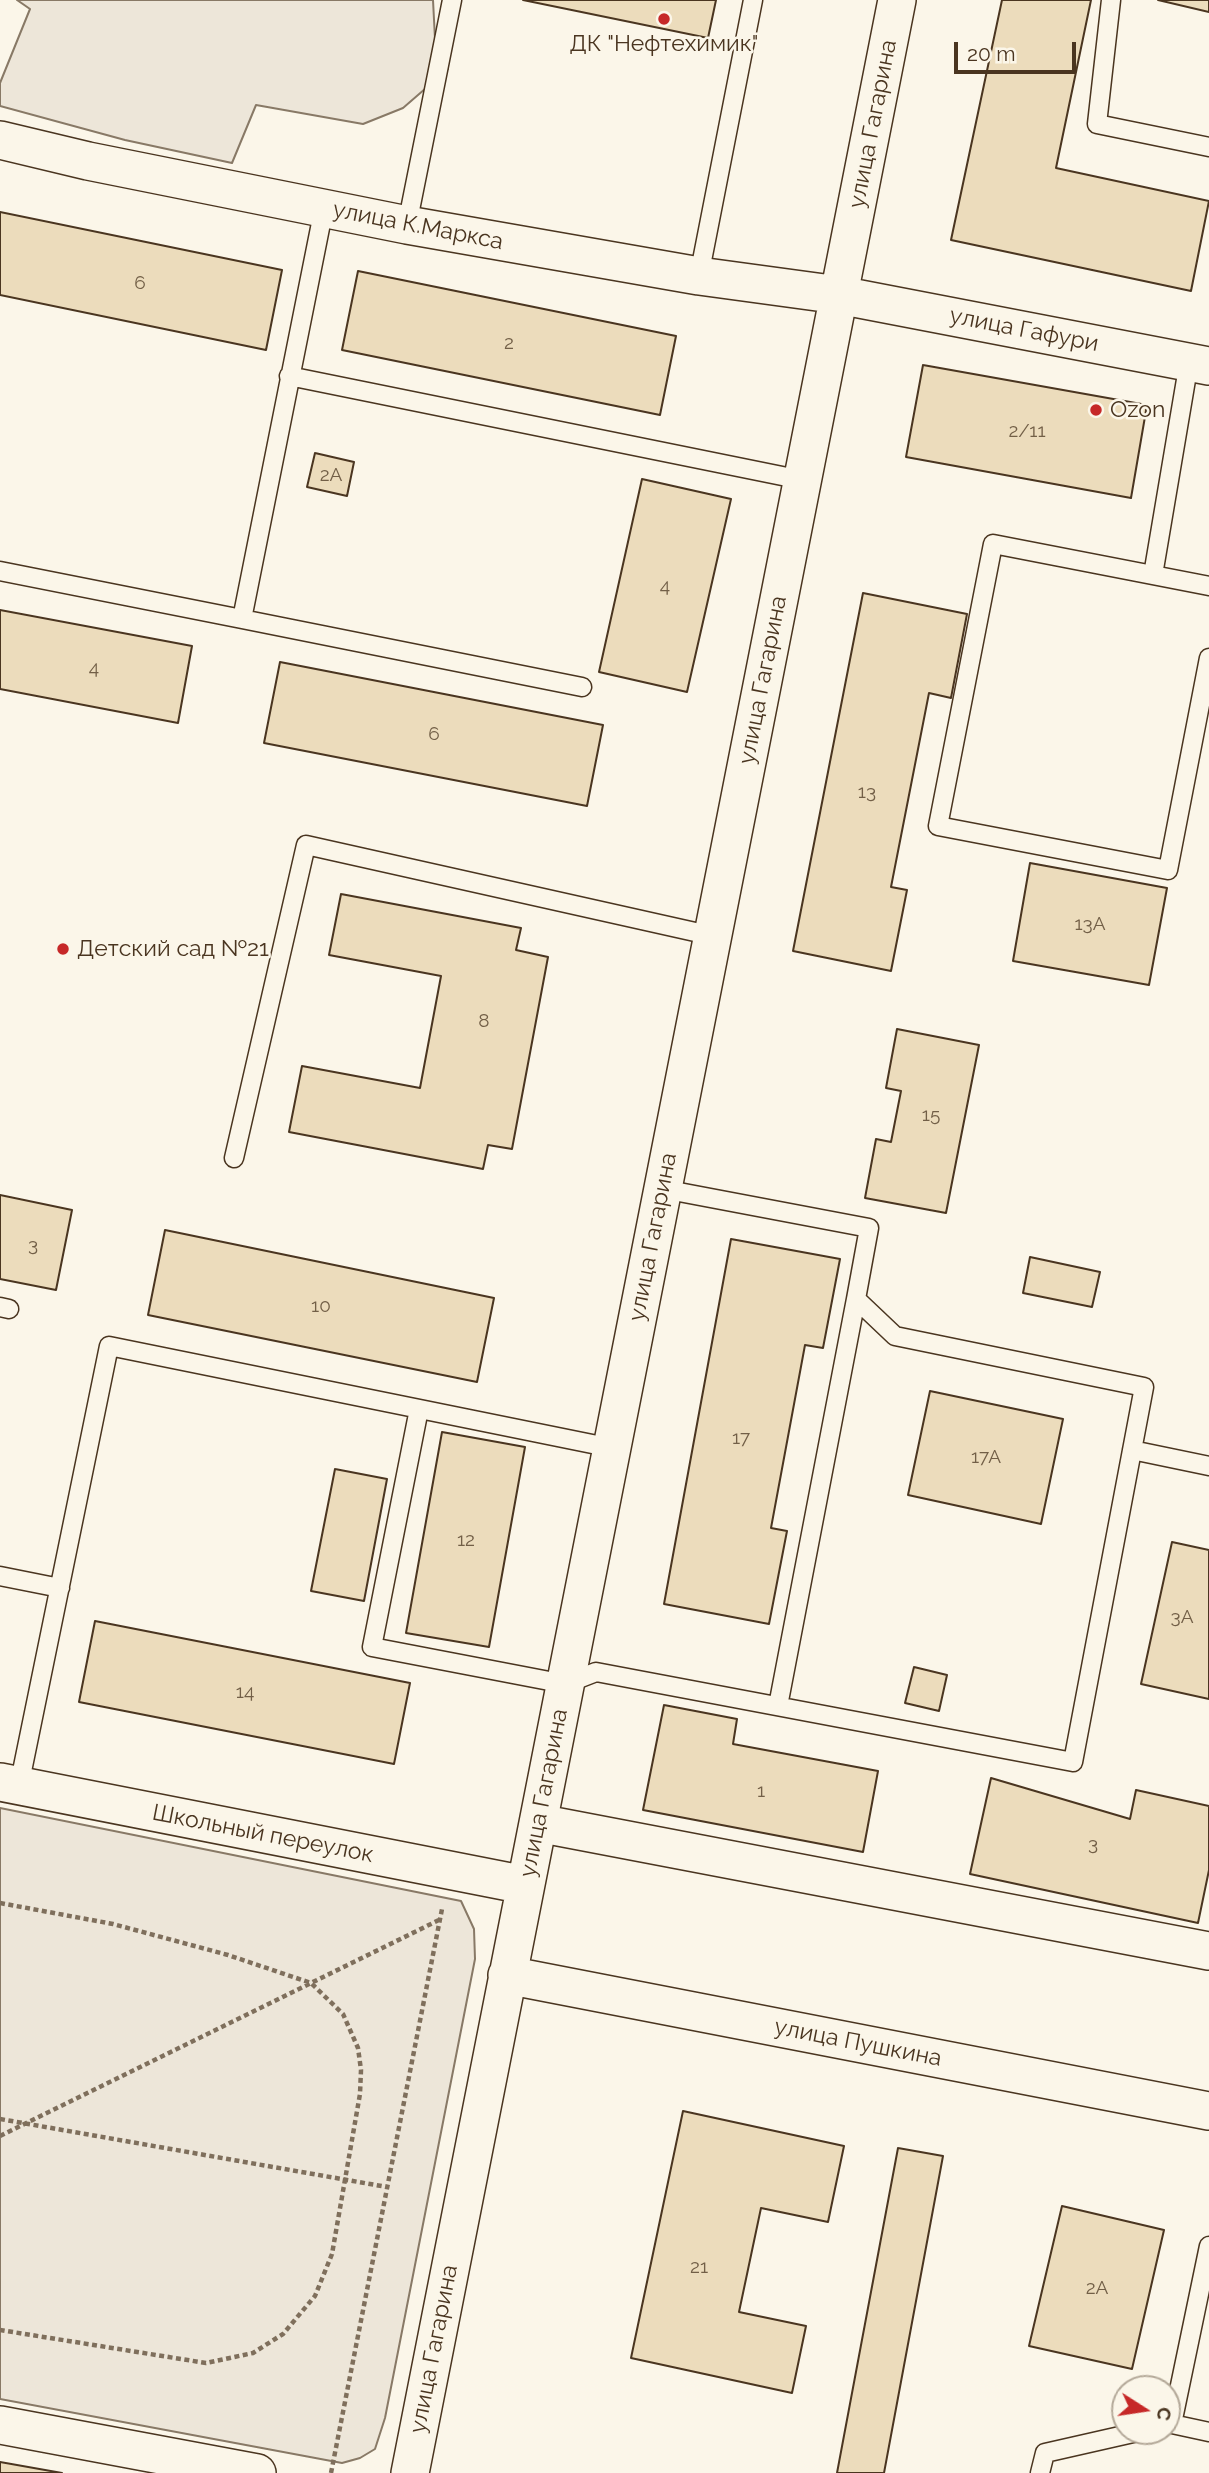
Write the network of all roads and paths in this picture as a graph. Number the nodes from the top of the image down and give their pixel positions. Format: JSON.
{"nodes":[{"id":1,"x":452,"y":0,"type":"edge"},
{"id":2,"x":753,"y":0,"type":"edge"},
{"id":3,"x":897,"y":0,"type":"edge"},
{"id":4,"x":1111,"y":0,"type":"edge"},
{"id":5,"x":0,"y":140,"type":"edge"},
{"id":6,"x":1209,"y":147,"type":"edge"},
{"id":7,"x":324,"y":208,"type":"junction"},
{"id":8,"x":408,"y":225,"type":"junction"},
{"id":9,"x":699,"y":276,"type":"junction"},
{"id":10,"x":839,"y":295,"type":"junction"},
{"id":11,"x":1199,"y":364,"type":"edge"},
{"id":12,"x":289,"y":376,"type":"junction"},
{"id":13,"x":802,"y":480,"type":"junction"},
{"id":14,"x":0,"y":572,"type":"edge"},
{"id":15,"x":1153,"y":575,"type":"junction"},
{"id":16,"x":1209,"y":586,"type":"edge"},
{"id":17,"x":242,"y":619,"type":"junction"},
{"id":18,"x":1209,"y":658,"type":"edge"},
{"id":19,"x":582,"y":687,"type":"dead end"},
{"id":20,"x":713,"y":936,"type":"junction"},
{"id":21,"x":234,"y":1158,"type":"dead end"},
{"id":22,"x":663,"y":1189,"type":"junction"},
{"id":23,"x":856,"y":1299,"type":"junction"},
{"id":24,"x":419,"y":1409,"type":"junction"},
{"id":25,"x":612,"y":1448,"type":"junction"},
{"id":26,"x":1132,"y":1450,"type":"junction"},
{"id":27,"x":1209,"y":1466,"type":"edge"},
{"id":28,"x":0,"y":1576,"type":"edge"},
{"id":29,"x":60,"y":1588,"type":"junction"},
{"id":30,"x":565,"y":1684,"type":"junction"},
{"id":31,"x":778,"y":1706,"type":"junction"},
{"id":32,"x":10,"y":1784,"type":"edge"},
{"id":33,"x":538,"y":1823,"type":"junction"},
{"id":34,"x":450,"y":1871,"type":"junction"},
{"id":35,"x":525,"y":1885,"type":"junction"},
{"id":36,"x":0,"y":1903,"type":"edge"},
{"id":37,"x":440,"y":1920,"type":"junction"},
{"id":38,"x":1209,"y":1951,"type":"edge"},
{"id":39,"x":507,"y":1975,"type":"junction"},
{"id":40,"x":311,"y":1983,"type":"junction"},
{"id":41,"x":1209,"y":2110,"type":"edge"},
{"id":42,"x":0,"y":2119,"type":"edge"},
{"id":43,"x":25,"y":2123,"type":"junction"},
{"id":44,"x":0,"y":2136,"type":"edge"},
{"id":45,"x":344,"y":2179,"type":"junction"},
{"id":46,"x":387,"y":2187,"type":"junction"},
{"id":47,"x":1209,"y":2246,"type":"edge"},
{"id":48,"x":0,"y":2330,"type":"edge"},
{"id":49,"x":1180,"y":2375,"type":"edge"},
{"id":50,"x":0,"y":2425,"type":"edge"},
{"id":51,"x":1181,"y":2427,"type":"edge"},
{"id":52,"x":1209,"y":2432,"type":"edge"},
{"id":53,"x":1111,"y":2438,"type":"edge"},
{"id":54,"x":257,"y":2473,"type":"edge"},
{"id":55,"x":331,"y":2473,"type":"edge"},
{"id":56,"x":410,"y":2473,"type":"edge"},
{"id":57,"x":1040,"y":2473,"type":"edge"}],
"edges":[{"from":1,"to":8,"type":"lane"},
{"from":2,"to":9,"type":"lane"},
{"from":3,"to":10,"type":"street","name":"улица Гагарина"},
{"from":4,"to":6,"type":"lane"},
{"from":5,"to":7,"type":"street","name":"улица К.Маркса"},
{"from":7,"to":8,"type":"street","name":"улица К.Маркса"},
{"from":7,"to":12,"type":"lane"},
{"from":8,"to":9,"type":"street","name":"улица К.Маркса"},
{"from":9,"to":10,"type":"street","name":"улица К.Маркса"},
{"from":10,"to":11,"type":"street","name":"улица Гафури"},
{"from":10,"to":13,"type":"street","name":"улица Гагарина"},
{"from":11,"to":15,"type":"lane"},
{"from":12,"to":13,"type":"lane"},
{"from":12,"to":17,"type":"lane"},
{"from":13,"to":20,"type":"street","name":"улица Гагарина"},
{"from":14,"to":17,"type":"lane"},
{"from":15,"to":16,"type":"lane"},
{"from":15,"to":18,"type":"lane"},
{"from":17,"to":19,"type":"lane"},
{"from":20,"to":21,"type":"lane"},
{"from":20,"to":22,"type":"street","name":"улица Гагарина"},
{"from":22,"to":23,"type":"lane"},
{"from":22,"to":25,"type":"street","name":"улица Гагарина"},
{"from":23,"to":26,"type":"lane"},
{"from":23,"to":31,"type":"lane"},
{"from":24,"to":25,"type":"lane"},
{"from":24,"to":29,"type":"lane"},
{"from":24,"to":30,"type":"lane"},
{"from":25,"to":30,"type":"street","name":"улица Гагарина"},
{"from":26,"to":27,"type":"lane"},
{"from":26,"to":31,"type":"lane"},
{"from":28,"to":29,"type":"lane"},
{"from":29,"to":32,"type":"lane"},
{"from":30,"to":31,"type":"lane"},
{"from":30,"to":33,"type":"street","name":"улица Гагарина"},
{"from":32,"to":34,"type":"street","name":"Школьный переулок"},
{"from":33,"to":35,"type":"street","name":"улица Гагарина"},
{"from":33,"to":38,"type":"street"},
{"from":34,"to":35,"type":"street","name":"Школьный переулок"},
{"from":34,"to":37,"type":"path"},
{"from":35,"to":39,"type":"street","name":"улица Гагарина"},
{"from":36,"to":40,"type":"path"},
{"from":37,"to":40,"type":"path"},
{"from":37,"to":46,"type":"path"},
{"from":39,"to":41,"type":"street","name":"улица Пушкина"},
{"from":39,"to":56,"type":"street","name":"улица Гагарина"},
{"from":40,"to":43,"type":"path"},
{"from":40,"to":45,"type":"path"},
{"from":42,"to":43,"type":"path"},
{"from":43,"to":44,"type":"path"},
{"from":43,"to":45,"type":"path"},
{"from":45,"to":46,"type":"path"},
{"from":45,"to":48,"type":"path"},
{"from":46,"to":55,"type":"path"},
{"from":47,"to":49,"type":"lane"},
{"from":50,"to":54,"type":"street"},
{"from":51,"to":52,"type":"lane"},
{"from":53,"to":57,"type":"lane"}]}
